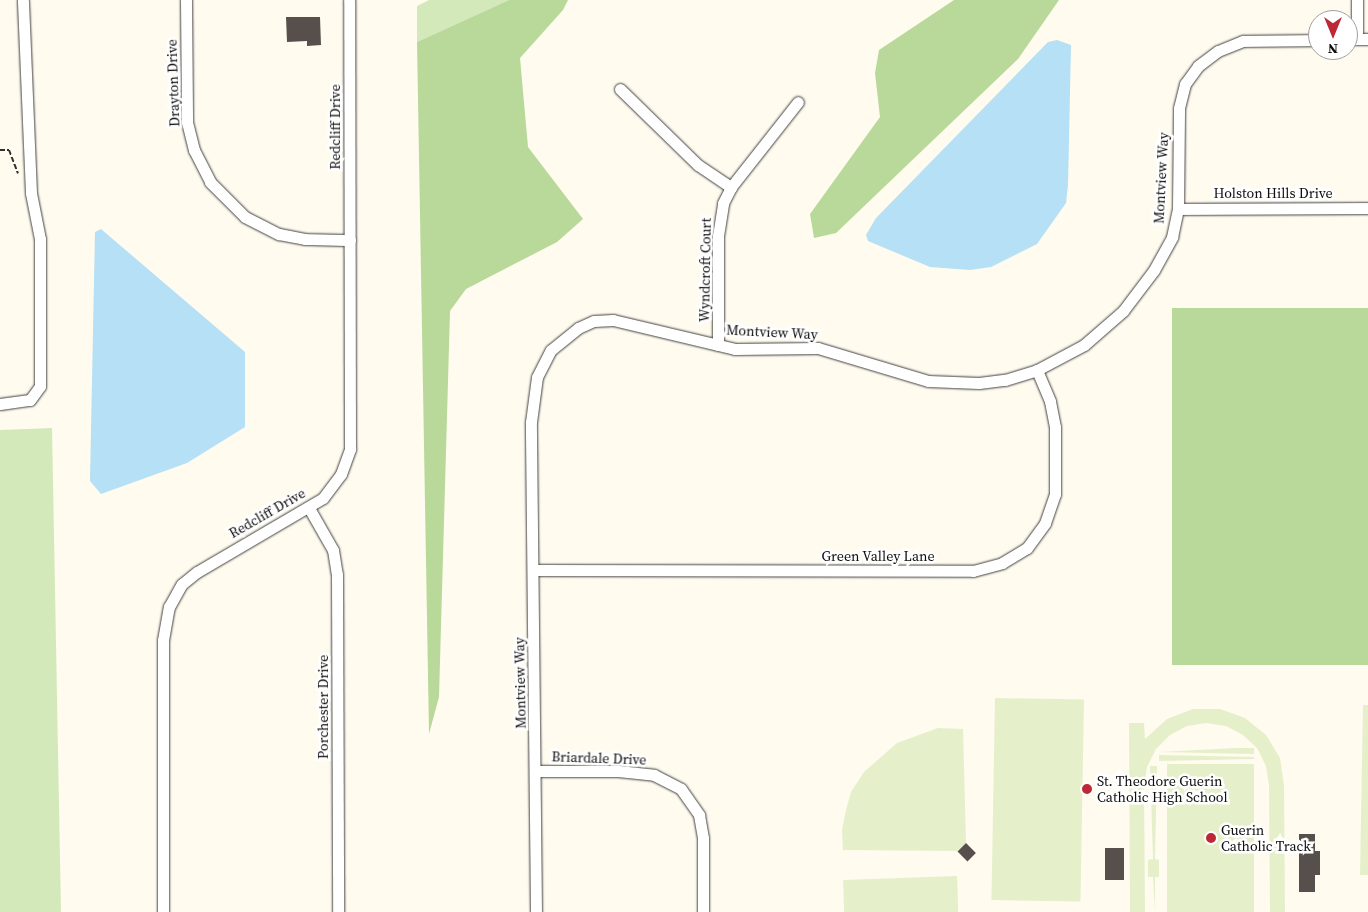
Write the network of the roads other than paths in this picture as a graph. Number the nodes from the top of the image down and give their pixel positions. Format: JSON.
{"nodes":[{"id":1,"x":23,"y":0,"type":"edge"},
{"id":2,"x":186,"y":0,"type":"edge"},
{"id":3,"x":350,"y":0,"type":"edge"},
{"id":4,"x":1308,"y":40,"type":"edge"},
{"id":5,"x":620,"y":89,"type":"dead end"},
{"id":6,"x":798,"y":102,"type":"dead end"},
{"id":7,"x":731,"y":186,"type":"junction"},
{"id":8,"x":1368,"y":208,"type":"edge"},
{"id":9,"x":1178,"y":209,"type":"junction"},
{"id":10,"x":350,"y":240,"type":"junction"},
{"id":11,"x":718,"y":345,"type":"junction"},
{"id":12,"x":1037,"y":370,"type":"junction"},
{"id":13,"x":0,"y":404,"type":"edge"},
{"id":14,"x":309,"y":508,"type":"junction"},
{"id":15,"x":534,"y":570,"type":"junction"},
{"id":16,"x":536,"y":771,"type":"junction"},
{"id":17,"x":163,"y":912,"type":"edge"},
{"id":18,"x":338,"y":912,"type":"edge"},
{"id":19,"x":536,"y":912,"type":"edge"},
{"id":20,"x":703,"y":912,"type":"edge"}],
"edges":[{"from":1,"to":13,"type":"street"},
{"from":2,"to":10,"type":"street","name":"Drayton Drive"},
{"from":3,"to":10,"type":"street","name":"Redcliff Drive"},
{"from":4,"to":9,"type":"street","name":"Montview Way"},
{"from":5,"to":7,"type":"street"},
{"from":6,"to":7,"type":"street","name":"Wyndcroft Court"},
{"from":7,"to":11,"type":"street","name":"Wyndcroft Court"},
{"from":8,"to":9,"type":"street","name":"Holston Hills Drive"},
{"from":9,"to":12,"type":"street","name":"Montview Way"},
{"from":10,"to":14,"type":"street","name":"Redcliff Drive"},
{"from":11,"to":12,"type":"street","name":"Montview Way"},
{"from":11,"to":15,"type":"street","name":"Montview Way"},
{"from":12,"to":15,"type":"street","name":"Green Valley Lane"},
{"from":14,"to":17,"type":"street","name":"Redcliff Drive"},
{"from":14,"to":18,"type":"street","name":"Porchester Drive"},
{"from":15,"to":16,"type":"street","name":"Montview Way"},
{"from":16,"to":19,"type":"street","name":"Montview Way"},
{"from":16,"to":20,"type":"street","name":"Briardale Drive"}]}
